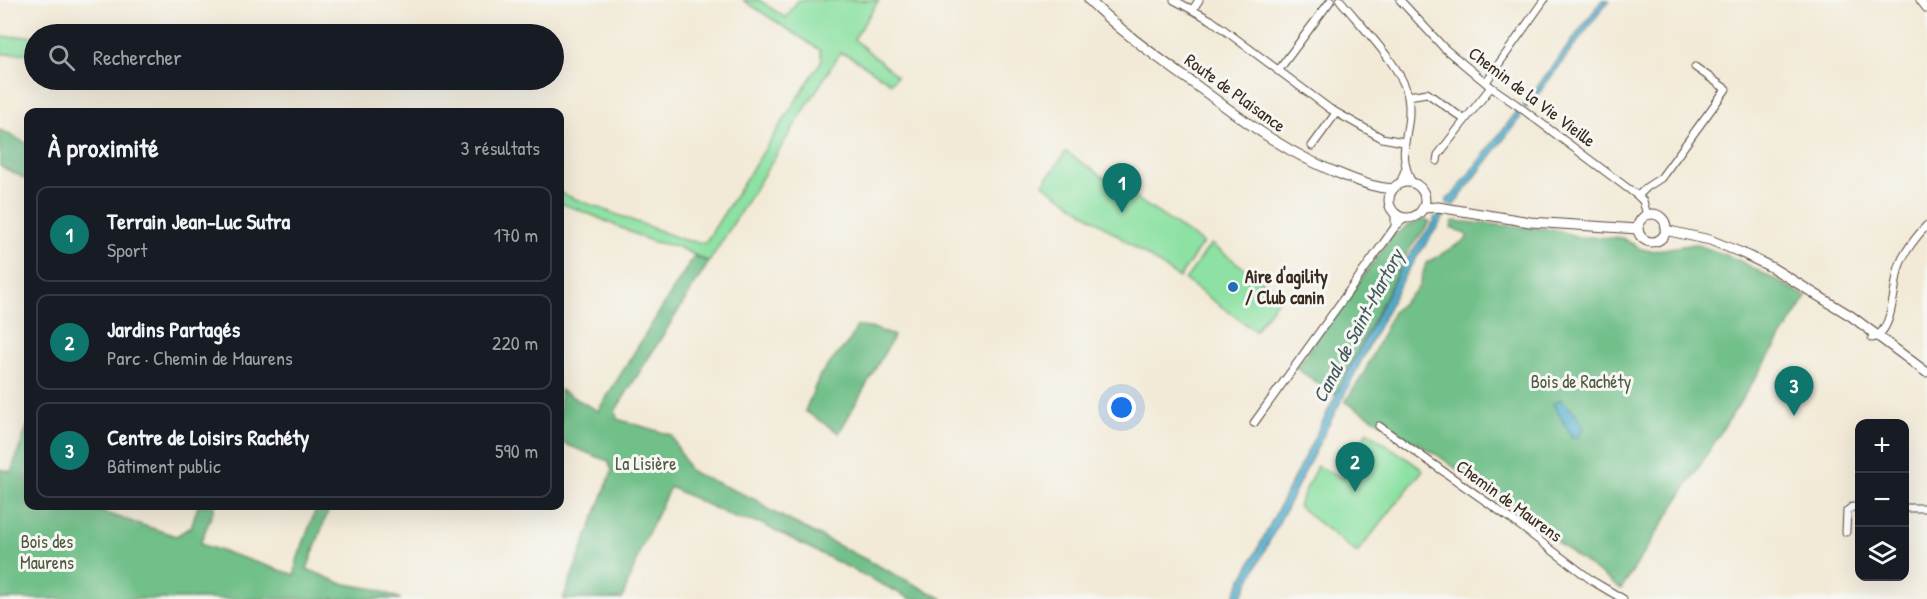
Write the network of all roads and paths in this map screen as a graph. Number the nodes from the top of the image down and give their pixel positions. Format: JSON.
{"nodes":[{"id":1,"x":1089,"y":0,"type":"edge"},
{"id":2,"x":1174,"y":0,"type":"edge"},
{"id":3,"x":1199,"y":0,"type":"edge"},
{"id":4,"x":1331,"y":0,"type":"edge"},
{"id":5,"x":1340,"y":0,"type":"edge"},
{"id":6,"x":1400,"y":0,"type":"edge"},
{"id":7,"x":1544,"y":0,"type":"edge"},
{"id":8,"x":1920,"y":0,"type":"edge"},
{"id":9,"x":1193,"y":9,"type":"junction"},
{"id":10,"x":1927,"y":9,"type":"edge"},
{"id":11,"x":1695,"y":67,"type":"dead end"},
{"id":12,"x":1278,"y":71,"type":"junction"},
{"id":13,"x":1488,"y":85,"type":"junction"},
{"id":14,"x":1408,"y":96,"type":"junction"},
{"id":15,"x":1336,"y":113,"type":"junction"},
{"id":16,"x":1465,"y":120,"type":"junction"},
{"id":17,"x":1404,"y":141,"type":"junction"},
{"id":18,"x":1312,"y":146,"type":"dead end"},
{"id":19,"x":1437,"y":161,"type":"dead end"},
{"id":20,"x":1405,"y":170,"type":"junction"},
{"id":21,"x":1412,"y":183,"type":"junction"},
{"id":22,"x":1397,"y":186,"type":"junction"},
{"id":23,"x":1377,"y":188,"type":"junction"},
{"id":24,"x":1638,"y":196,"type":"junction"},
{"id":25,"x":1389,"y":200,"type":"junction"},
{"id":26,"x":1424,"y":204,"type":"junction"},
{"id":27,"x":1395,"y":213,"type":"junction"},
{"id":28,"x":1647,"y":215,"type":"junction"},
{"id":29,"x":1405,"y":218,"type":"junction"},
{"id":30,"x":1927,"y":225,"type":"edge"},
{"id":31,"x":1395,"y":227,"type":"junction"},
{"id":32,"x":1638,"y":229,"type":"junction"},
{"id":33,"x":1665,"y":230,"type":"junction"},
{"id":34,"x":1875,"y":335,"type":"junction"},
{"id":35,"x":1927,"y":372,"type":"edge"},
{"id":36,"x":1254,"y":423,"type":"dead end"},
{"id":37,"x":1379,"y":426,"type":"dead end"},
{"id":38,"x":1855,"y":507,"type":"edge"},
{"id":39,"x":1909,"y":508,"type":"edge"},
{"id":40,"x":1927,"y":508,"type":"edge"},
{"id":41,"x":1846,"y":532,"type":"dead end"},
{"id":42,"x":1623,"y":599,"type":"edge"}],
"edges":[{"from":1,"to":23,"type":"main road","name":"Route de Plaisance"},
{"from":2,"to":9,"type":"street"},
{"from":3,"to":9,"type":"street"},
{"from":4,"to":12,"type":"street"},
{"from":5,"to":14,"type":"street"},
{"from":6,"to":13,"type":"street","name":"Chemin de la Vie Vieille"},
{"from":7,"to":13,"type":"street"},
{"from":8,"to":10,"type":"street"},
{"from":9,"to":12,"type":"street"},
{"from":11,"to":24,"type":"street"},
{"from":12,"to":15,"type":"street"},
{"from":13,"to":16,"type":"street"},
{"from":13,"to":24,"type":"street","name":"Chemin de la Vie Vieille"},
{"from":14,"to":16,"type":"street"},
{"from":14,"to":17,"type":"street"},
{"from":15,"to":17,"type":"street"},
{"from":15,"to":18,"type":"street"},
{"from":16,"to":19,"type":"street"},
{"from":17,"to":20,"type":"street"},
{"from":20,"to":21,"type":"street"},
{"from":20,"to":22,"type":"street"},
{"from":21,"to":22,"type":"main road"},
{"from":21,"to":26,"type":"main road"},
{"from":22,"to":23,"type":"main road","name":"Route de Plaisance"},
{"from":22,"to":25,"type":"main road"},
{"from":23,"to":25,"type":"main road","name":"Route de Plaisance"},
{"from":24,"to":28,"type":"street","name":"Chemin de la Vie Vieille"},
{"from":25,"to":27,"type":"main road"},
{"from":26,"to":29,"type":"main road"},
{"from":26,"to":32,"type":"main road"},
{"from":27,"to":29,"type":"main road"},
{"from":27,"to":31,"type":"street"},
{"from":28,"to":32,"type":"main road"},
{"from":28,"to":33,"type":"main road"},
{"from":29,"to":31,"type":"street"},
{"from":30,"to":34,"type":"street"},
{"from":31,"to":36,"type":"street"},
{"from":32,"to":33,"type":"main road"},
{"from":33,"to":34,"type":"main road"},
{"from":34,"to":35,"type":"main road"},
{"from":37,"to":42,"type":"street","name":"Chemin de Maurens"},
{"from":38,"to":41,"type":"street"},
{"from":39,"to":40,"type":"street"}]}
